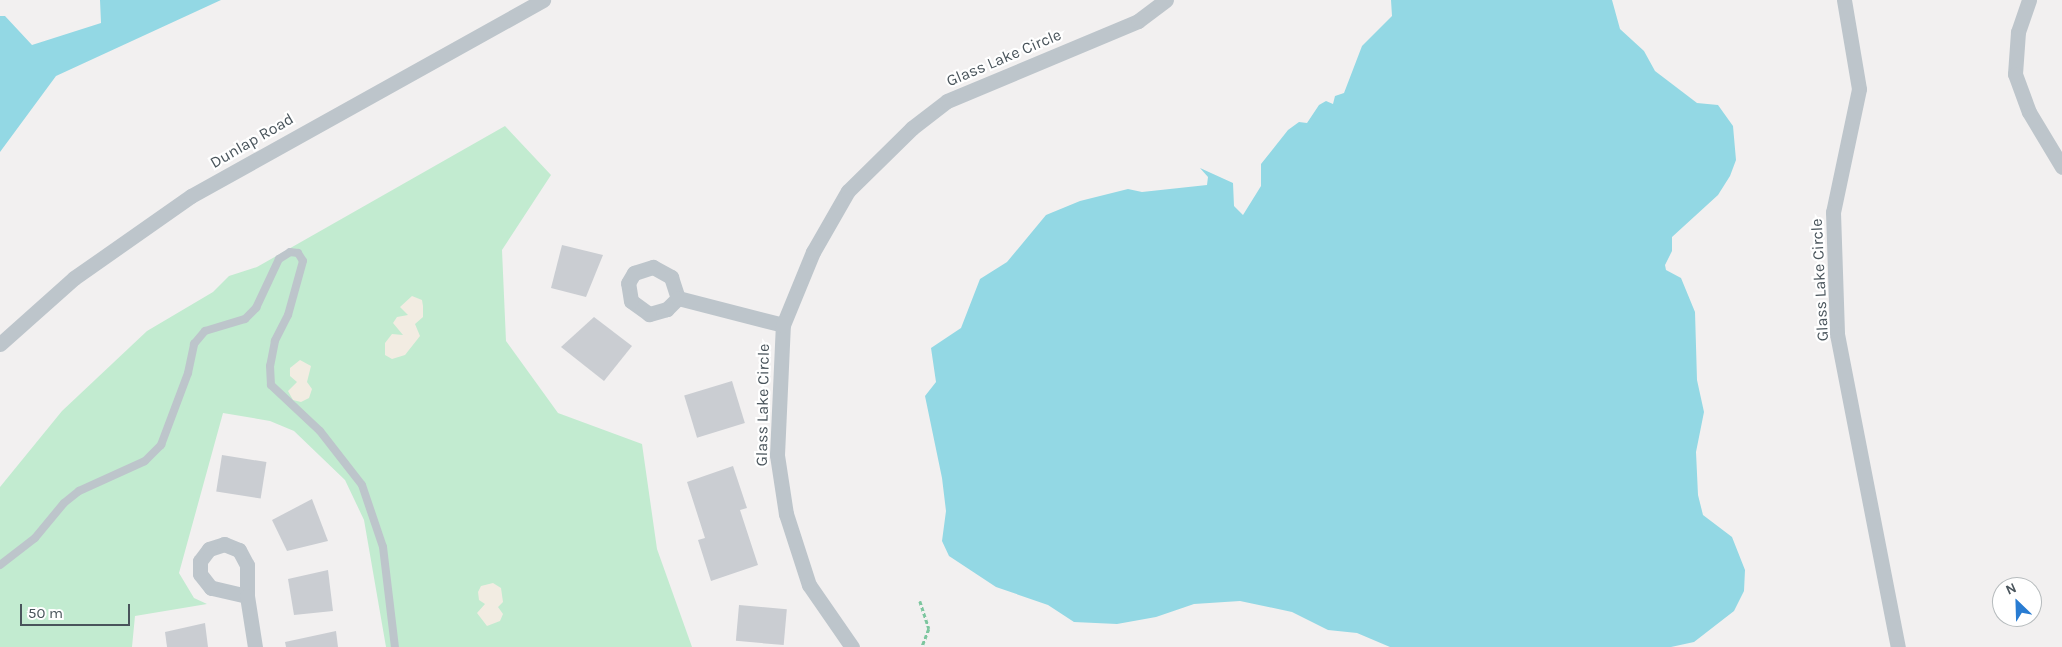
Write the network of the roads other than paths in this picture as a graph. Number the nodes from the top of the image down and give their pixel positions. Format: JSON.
{"nodes":[{"id":1,"x":543,"y":0,"type":"edge"},
{"id":2,"x":1166,"y":0,"type":"edge"},
{"id":3,"x":1844,"y":0,"type":"edge"},
{"id":4,"x":2029,"y":0,"type":"edge"},
{"id":5,"x":2062,"y":167,"type":"edge"},
{"id":6,"x":678,"y":298,"type":"dead end"},
{"id":7,"x":783,"y":325,"type":"junction"},
{"id":8,"x":0,"y":344,"type":"edge"},
{"id":9,"x":0,"y":565,"type":"edge"},
{"id":10,"x":247,"y":596,"type":"dead end"},
{"id":11,"x":255,"y":647,"type":"edge"},
{"id":12,"x":395,"y":647,"type":"edge"},
{"id":13,"x":852,"y":647,"type":"edge"},
{"id":14,"x":1898,"y":647,"type":"edge"}],
"edges":[{"from":1,"to":8,"type":"street","name":"Dunlap Road"},
{"from":2,"to":7,"type":"street","name":"Glass Lake Circle"},
{"from":3,"to":14,"type":"street","name":"Glass Lake Circle"},
{"from":4,"to":5,"type":"street"},
{"from":6,"to":7,"type":"street","name":"Glass Lake Circle"},
{"from":7,"to":13,"type":"street","name":"Glass Lake Circle"},
{"from":9,"to":12,"type":"lane"},
{"from":10,"to":11,"type":"street"}]}
